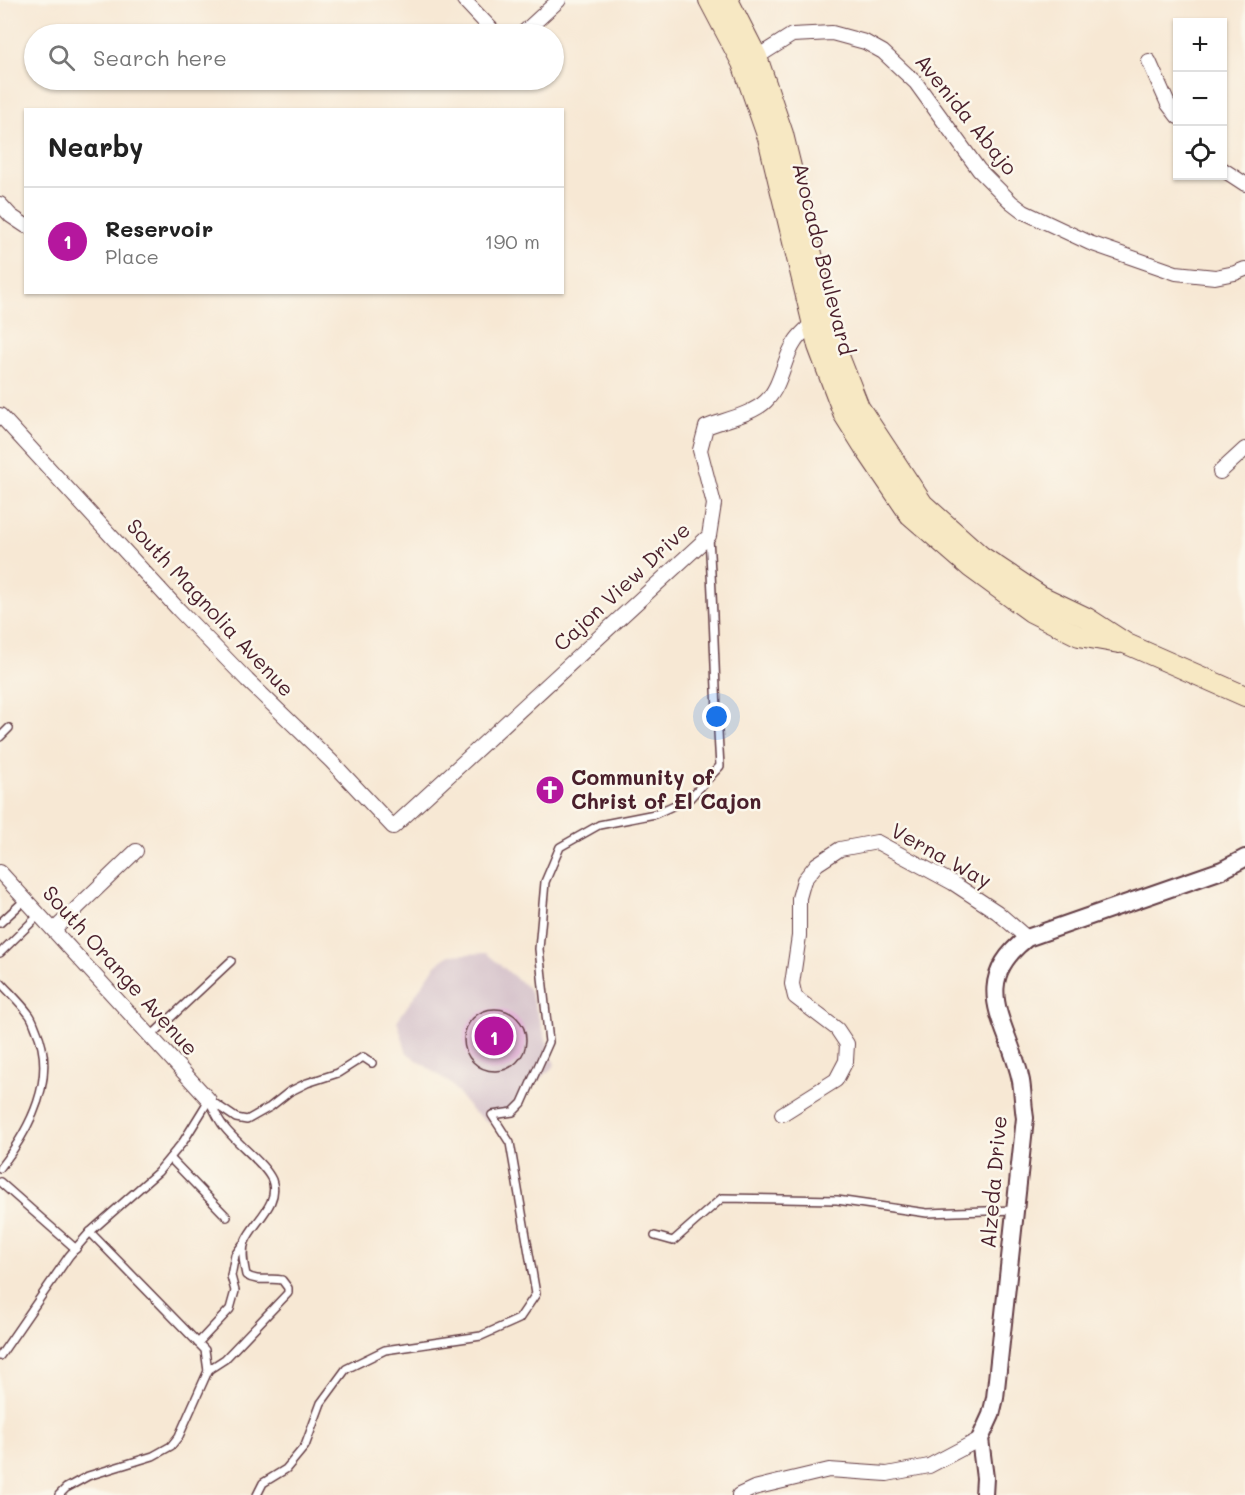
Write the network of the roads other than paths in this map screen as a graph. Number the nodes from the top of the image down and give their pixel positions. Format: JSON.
{"nodes":[{"id":1,"x":465,"y":0,"type":"edge"},
{"id":2,"x":559,"y":0,"type":"edge"},
{"id":3,"x":709,"y":0,"type":"edge"},
{"id":4,"x":728,"y":0,"type":"edge"},
{"id":5,"x":487,"y":24,"type":"edge"},
{"id":6,"x":533,"y":24,"type":"edge"},
{"id":7,"x":757,"y":57,"type":"junction"},
{"id":8,"x":1149,"y":61,"type":"dead end"},
{"id":9,"x":1173,"y":110,"type":"edge"},
{"id":10,"x":1227,"y":172,"type":"edge"},
{"id":11,"x":1245,"y":184,"type":"edge"},
{"id":12,"x":0,"y":204,"type":"edge"},
{"id":13,"x":24,"y":225,"type":"edge"},
{"id":14,"x":1245,"y":269,"type":"edge"},
{"id":15,"x":811,"y":324,"type":"junction"},
{"id":16,"x":0,"y":415,"type":"edge"},
{"id":17,"x":1245,"y":449,"type":"edge"},
{"id":18,"x":1220,"y":472,"type":"dead end"},
{"id":19,"x":709,"y":536,"type":"junction"},
{"id":20,"x":1127,"y":644,"type":"junction"},
{"id":21,"x":1245,"y":696,"type":"edge"},
{"id":22,"x":9,"y":728,"type":"dead end"},
{"id":23,"x":0,"y":737,"type":"edge"},
{"id":24,"x":393,"y":827,"type":"joint"},
{"id":25,"x":136,"y":851,"type":"dead end"},
{"id":26,"x":1245,"y":858,"type":"edge"},
{"id":27,"x":0,"y":872,"type":"edge"},
{"id":28,"x":26,"y":899,"type":"junction"},
{"id":29,"x":40,"y":915,"type":"junction"},
{"id":30,"x":0,"y":923,"type":"edge"},
{"id":31,"x":54,"y":930,"type":"junction"},
{"id":32,"x":1027,"y":938,"type":"junction"},
{"id":33,"x":0,"y":953,"type":"edge"},
{"id":34,"x":231,"y":961,"type":"dead end"},
{"id":35,"x":0,"y":982,"type":"edge"},
{"id":36,"x":151,"y":1036,"type":"junction"},
{"id":37,"x":372,"y":1063,"type":"dead end"},
{"id":38,"x":209,"y":1100,"type":"junction"},
{"id":39,"x":782,"y":1114,"type":"dead end"},
{"id":40,"x":170,"y":1158,"type":"junction"},
{"id":41,"x":0,"y":1168,"type":"edge"},
{"id":42,"x":0,"y":1182,"type":"edge"},
{"id":43,"x":1015,"y":1210,"type":"junction"},
{"id":44,"x":227,"y":1217,"type":"dead end"},
{"id":45,"x":90,"y":1232,"type":"junction"},
{"id":46,"x":655,"y":1236,"type":"dead end"},
{"id":47,"x":245,"y":1242,"type":"junction"},
{"id":48,"x":76,"y":1249,"type":"junction"},
{"id":49,"x":198,"y":1343,"type":"junction"},
{"id":50,"x":0,"y":1356,"type":"edge"},
{"id":51,"x":208,"y":1370,"type":"junction"},
{"id":52,"x":980,"y":1439,"type":"junction"},
{"id":53,"x":59,"y":1495,"type":"edge"},
{"id":54,"x":257,"y":1495,"type":"edge"},
{"id":55,"x":739,"y":1495,"type":"edge"},
{"id":56,"x":984,"y":1495,"type":"edge"}],
"edges":[{"from":1,"to":5,"type":"street"},
{"from":2,"to":6,"type":"street"},
{"from":3,"to":15,"type":"main road","name":"Avocado Boulevard"},
{"from":4,"to":7,"type":"main road","name":"Avocado Boulevard"},
{"from":7,"to":14,"type":"street","name":"Avenida Abajo"},
{"from":7,"to":20,"type":"main road","name":"Avocado Boulevard"},
{"from":8,"to":9,"type":"street"},
{"from":10,"to":11,"type":"street"},
{"from":12,"to":13,"type":"street"},
{"from":15,"to":19,"type":"street","name":"Cajon View Drive"},
{"from":15,"to":20,"type":"main road","name":"Avocado Boulevard"},
{"from":16,"to":24,"type":"street","name":"South Magnolia Avenue"},
{"from":17,"to":18,"type":"street"},
{"from":19,"to":24,"type":"street","name":"Cajon View Drive"},
{"from":19,"to":54,"type":"lane"},
{"from":20,"to":21,"type":"main road","name":"Avocado Boulevard"},
{"from":22,"to":23,"type":"lane"},
{"from":25,"to":31,"type":"street"},
{"from":26,"to":32,"type":"street","name":"Alzeda Drive"},
{"from":27,"to":28,"type":"street","name":"South Orange Avenue"},
{"from":28,"to":29,"type":"street","name":"South Orange Avenue"},
{"from":28,"to":30,"type":"lane"},
{"from":29,"to":31,"type":"street","name":"South Orange Avenue"},
{"from":29,"to":33,"type":"lane"},
{"from":31,"to":36,"type":"street","name":"South Orange Avenue"},
{"from":32,"to":39,"type":"street","name":"Verna Way"},
{"from":32,"to":43,"type":"street","name":"Alzeda Drive"},
{"from":34,"to":36,"type":"lane"},
{"from":35,"to":41,"type":"lane"},
{"from":36,"to":38,"type":"street","name":"South Orange Avenue"},
{"from":37,"to":38,"type":"lane"},
{"from":38,"to":40,"type":"lane"},
{"from":38,"to":47,"type":"lane"},
{"from":40,"to":44,"type":"lane"},
{"from":40,"to":45,"type":"lane"},
{"from":42,"to":48,"type":"lane"},
{"from":43,"to":46,"type":"lane"},
{"from":43,"to":52,"type":"street","name":"Alzeda Drive"},
{"from":45,"to":48,"type":"lane"},
{"from":45,"to":49,"type":"lane"},
{"from":47,"to":49,"type":"lane"},
{"from":47,"to":51,"type":"lane"},
{"from":48,"to":50,"type":"lane"},
{"from":49,"to":51,"type":"lane"},
{"from":51,"to":53,"type":"lane"},
{"from":52,"to":55,"type":"street"},
{"from":52,"to":56,"type":"street"}]}
